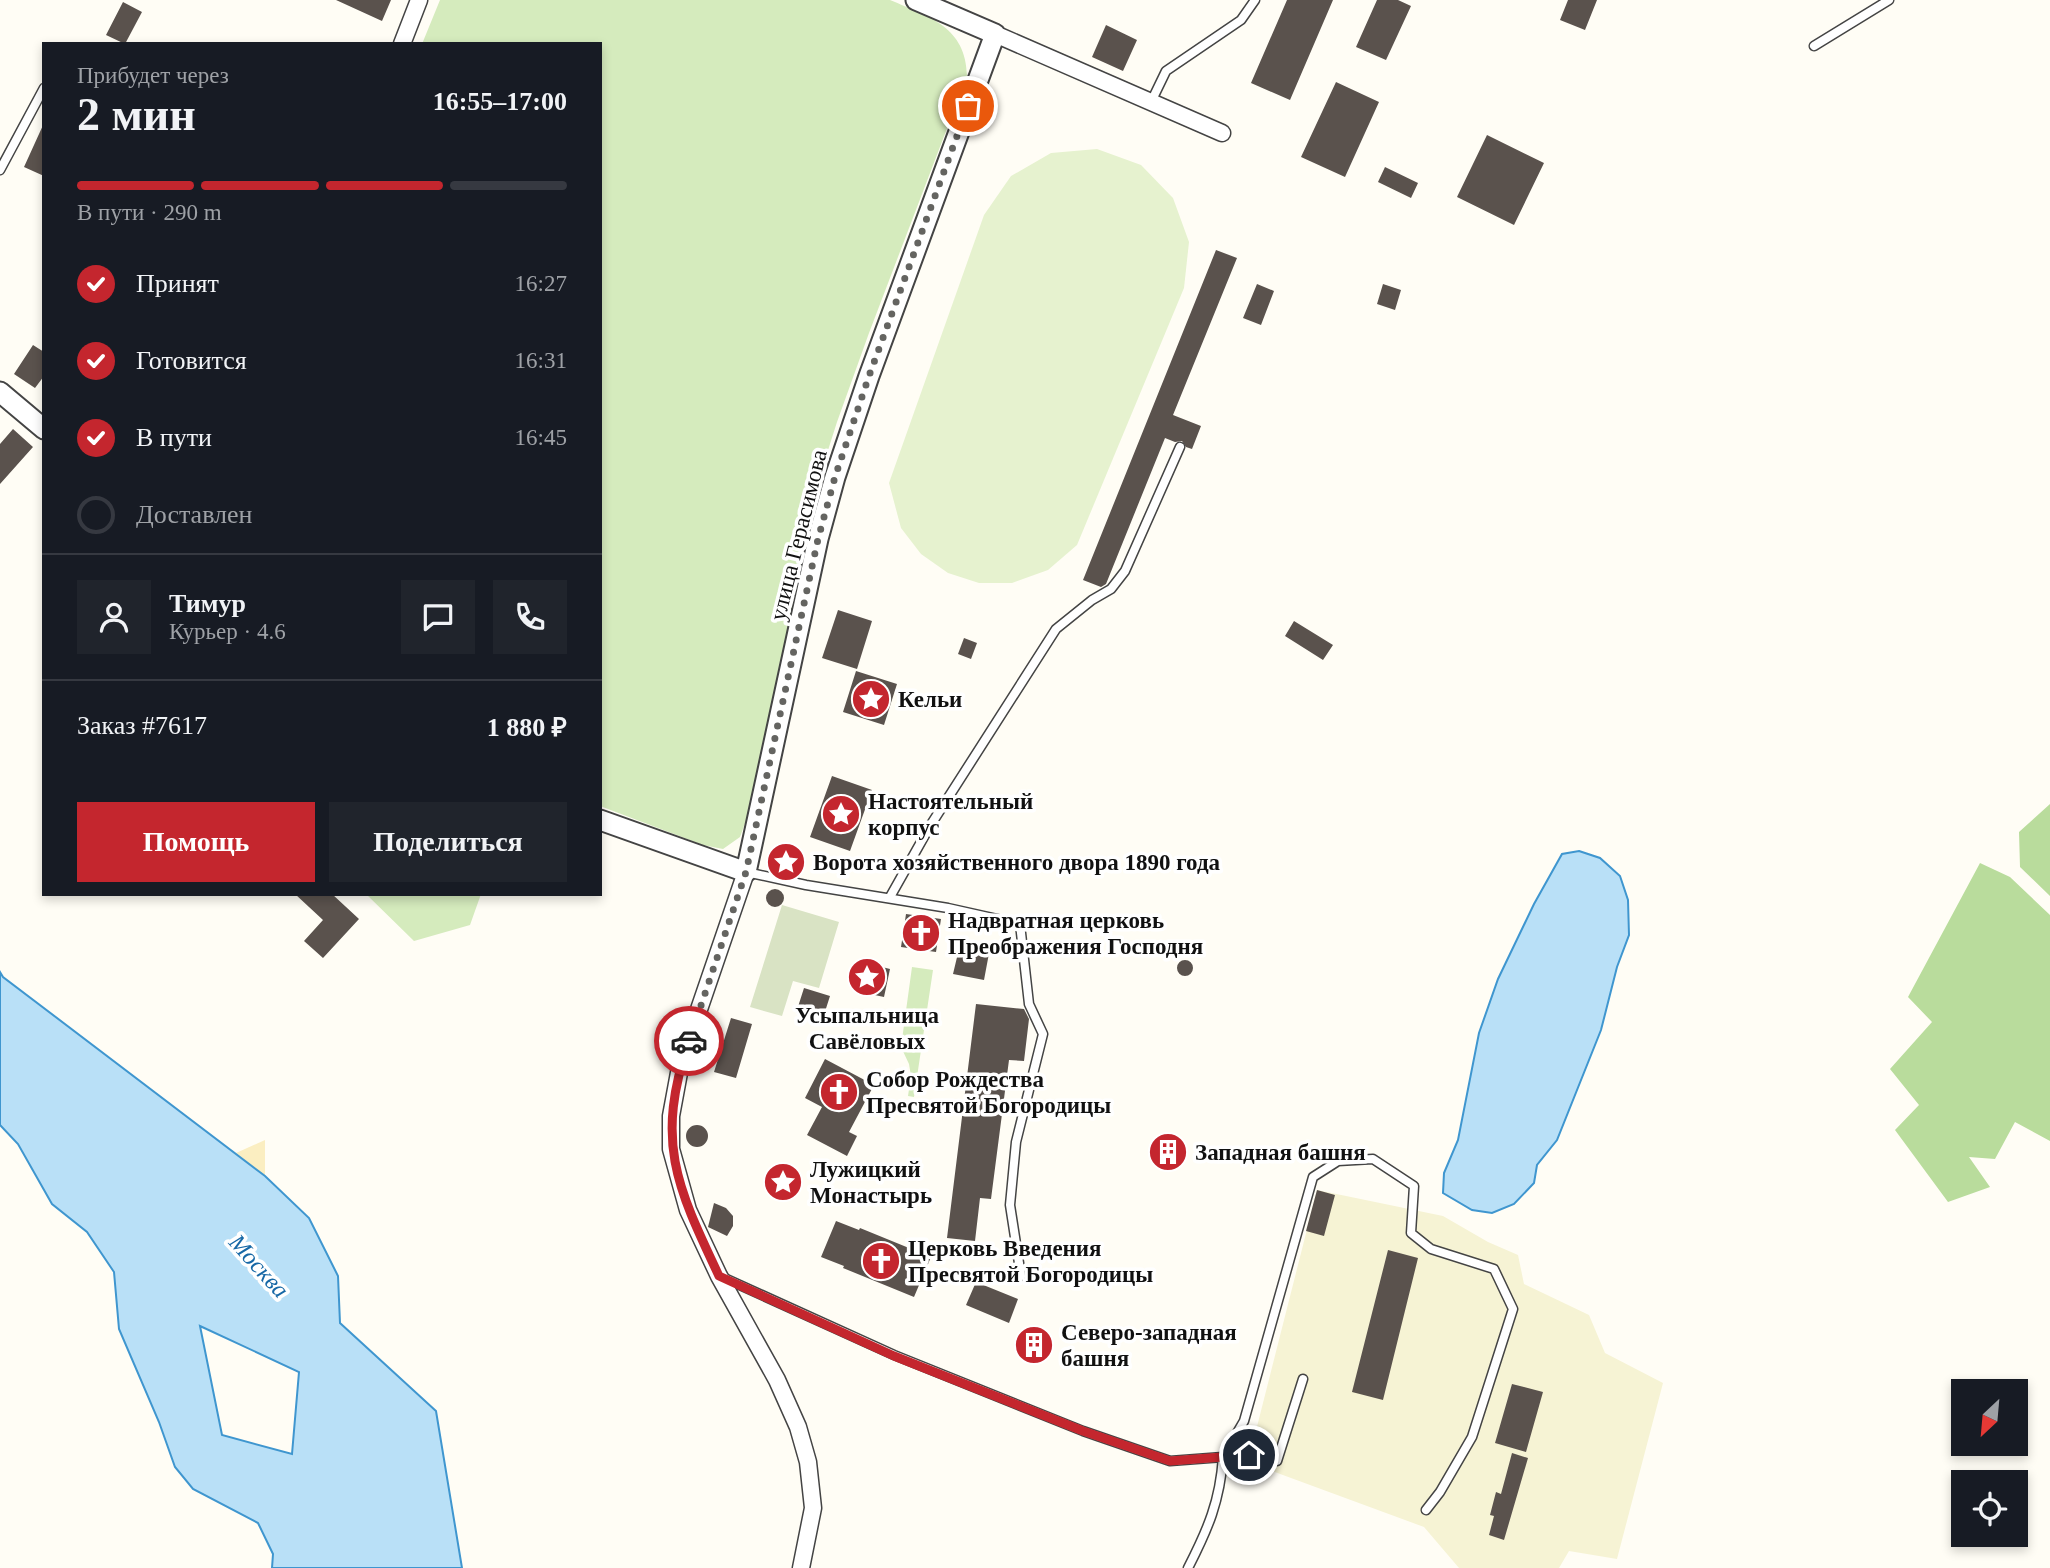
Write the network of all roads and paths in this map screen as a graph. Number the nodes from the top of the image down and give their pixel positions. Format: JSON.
{"nodes":[{"id":1,"x":419,"y":0,"type":"edge"},
{"id":2,"x":916,"y":0,"type":"edge"},
{"id":3,"x":1255,"y":0,"type":"edge"},
{"id":4,"x":1889,"y":0,"type":"edge"},
{"id":5,"x":995,"y":34,"type":"junction"},
{"id":6,"x":403,"y":42,"type":"edge"},
{"id":7,"x":1814,"y":46,"type":"dead end"},
{"id":8,"x":42,"y":92,"type":"edge"},
{"id":9,"x":1151,"y":102,"type":"junction"},
{"id":10,"x":1222,"y":133,"type":"dead end"},
{"id":11,"x":0,"y":170,"type":"edge"},
{"id":12,"x":0,"y":392,"type":"edge"},
{"id":13,"x":42,"y":427,"type":"edge"},
{"id":14,"x":1180,"y":447,"type":"dead end"},
{"id":15,"x":602,"y":821,"type":"edge"},
{"id":16,"x":746,"y":872,"type":"junction"},
{"id":17,"x":890,"y":897,"type":"junction"},
{"id":18,"x":719,"y":1276,"type":"junction"},
{"id":19,"x":1021,"y":1276,"type":"dead end"},
{"id":20,"x":1303,"y":1379,"type":"dead end"},
{"id":21,"x":1223,"y":1457,"type":"junction"},
{"id":22,"x":1426,"y":1510,"type":"dead end"},
{"id":23,"x":801,"y":1568,"type":"edge"},
{"id":24,"x":1188,"y":1568,"type":"edge"}],
"edges":[{"from":1,"to":6,"type":"street"},
{"from":2,"to":5,"type":"street"},
{"from":3,"to":9,"type":"lane"},
{"from":4,"to":7,"type":"lane"},
{"from":5,"to":9,"type":"street"},
{"from":5,"to":16,"type":"street","name":"улица Герасимова"},
{"from":8,"to":11,"type":"lane"},
{"from":9,"to":10,"type":"street"},
{"from":12,"to":13,"type":"street"},
{"from":14,"to":17,"type":"lane"},
{"from":15,"to":16,"type":"street"},
{"from":16,"to":17,"type":"lane"},
{"from":16,"to":18,"type":"street"},
{"from":17,"to":19,"type":"lane"},
{"from":18,"to":21,"type":"lane"},
{"from":18,"to":23,"type":"street"},
{"from":20,"to":21,"type":"lane"},
{"from":21,"to":22,"type":"lane"},
{"from":21,"to":24,"type":"lane"}]}
